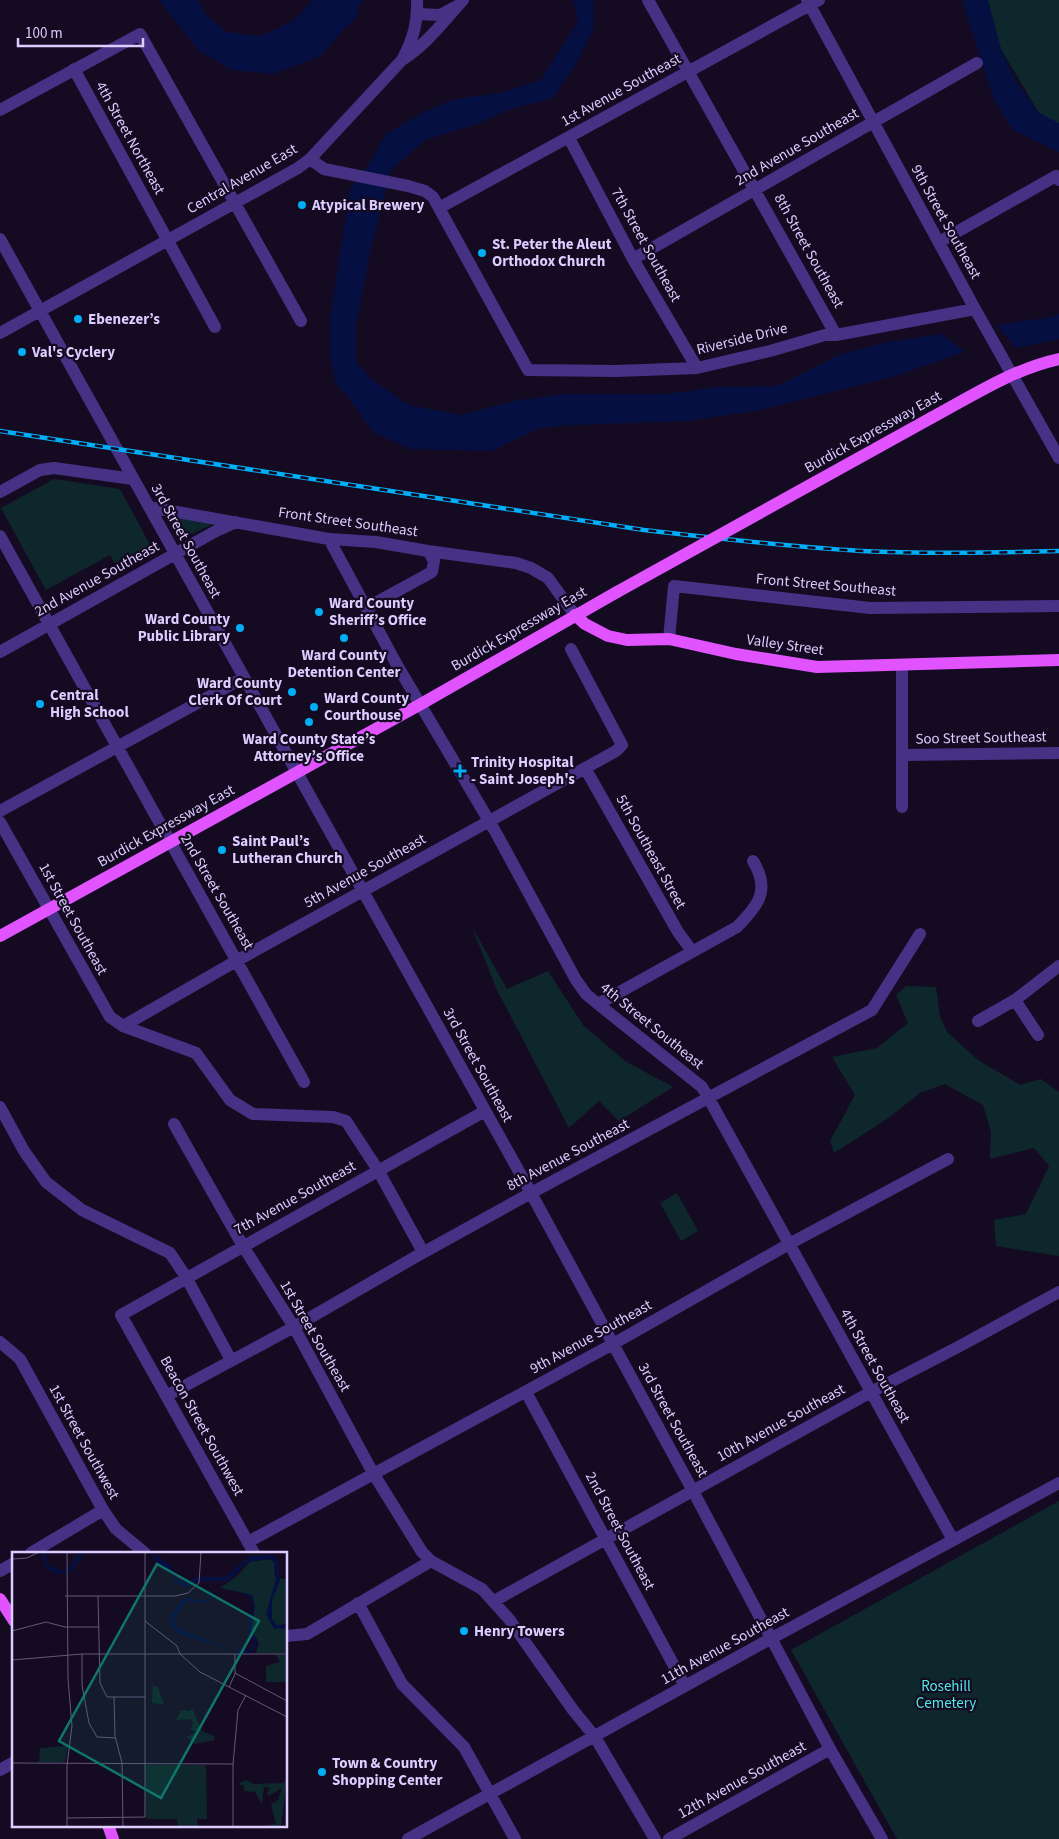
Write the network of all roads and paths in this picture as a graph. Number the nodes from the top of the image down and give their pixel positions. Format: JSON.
{"nodes":[{"id":1,"x":417,"y":0,"type":"edge"},
{"id":2,"x":648,"y":0,"type":"edge"},
{"id":3,"x":462,"y":1,"type":"edge"},
{"id":4,"x":812,"y":2,"type":"edge"},
{"id":5,"x":418,"y":14,"type":"junction"},
{"id":6,"x":402,"y":60,"type":"junction"},
{"id":7,"x":977,"y":63,"type":"dead end"},
{"id":8,"x":74,"y":69,"type":"junction"},
{"id":9,"x":688,"y":72,"type":"junction"},
{"id":10,"x":0,"y":110,"type":"edge"},
{"id":11,"x":874,"y":122,"type":"junction"},
{"id":12,"x":569,"y":138,"type":"junction"},
{"id":13,"x":310,"y":159,"type":"junction"},
{"id":14,"x":1058,"y":178,"type":"edge"},
{"id":15,"x":756,"y":190,"type":"junction"},
{"id":16,"x":236,"y":203,"type":"junction"},
{"id":17,"x":439,"y":208,"type":"junction"},
{"id":18,"x":0,"y":240,"type":"edge"},
{"id":19,"x":168,"y":240,"type":"junction"},
{"id":20,"x":938,"y":242,"type":"junction"},
{"id":21,"x":633,"y":259,"type":"junction"},
{"id":22,"x":975,"y":308,"type":"junction"},
{"id":23,"x":39,"y":311,"type":"junction"},
{"id":24,"x":302,"y":320,"type":"dead end"},
{"id":25,"x":215,"y":327,"type":"dead end"},
{"id":26,"x":0,"y":333,"type":"edge"},
{"id":27,"x":836,"y":335,"type":"junction"},
{"id":28,"x":1059,"y":359,"type":"edge"},
{"id":29,"x":697,"y":368,"type":"junction"},
{"id":30,"x":1012,"y":375,"type":"junction"},
{"id":31,"x":1059,"y":458,"type":"edge"},
{"id":32,"x":133,"y":479,"type":"junction"},
{"id":33,"x":0,"y":492,"type":"edge"},
{"id":34,"x":149,"y":507,"type":"junction"},
{"id":35,"x":237,"y":521,"type":"junction"},
{"id":36,"x":0,"y":536,"type":"edge"},
{"id":37,"x":329,"y":538,"type":"junction"},
{"id":38,"x":428,"y":551,"type":"junction"},
{"id":39,"x":175,"y":554,"type":"junction"},
{"id":40,"x":1059,"y":606,"type":"edge"},
{"id":41,"x":366,"y":608,"type":"junction"},
{"id":42,"x":575,"y":616,"type":"junction"},
{"id":43,"x":49,"y":625,"type":"junction"},
{"id":44,"x":669,"y":640,"type":"junction"},
{"id":45,"x":571,"y":649,"type":"dead end"},
{"id":46,"x":0,"y":652,"type":"edge"},
{"id":47,"x":1059,"y":660,"type":"edge"},
{"id":48,"x":902,"y":665,"type":"junction"},
{"id":49,"x":243,"y":678,"type":"junction"},
{"id":50,"x":421,"y":704,"type":"junction"},
{"id":51,"x":118,"y":746,"type":"junction"},
{"id":52,"x":1059,"y":753,"type":"edge"},
{"id":53,"x":903,"y":755,"type":"junction"},
{"id":54,"x":585,"y":768,"type":"junction"},
{"id":55,"x":297,"y":772,"type":"junction"},
{"id":56,"x":902,"y":807,"type":"dead end"},
{"id":57,"x":0,"y":811,"type":"edge"},
{"id":58,"x":489,"y":820,"type":"junction"},
{"id":59,"x":0,"y":822,"type":"edge"},
{"id":60,"x":170,"y":842,"type":"junction"},
{"id":61,"x":753,"y":861,"type":"dead end"},
{"id":62,"x":362,"y":892,"type":"junction"},
{"id":63,"x":49,"y":909,"type":"junction"},
{"id":64,"x":920,"y":934,"type":"dead end"},
{"id":65,"x":0,"y":936,"type":"edge"},
{"id":66,"x":692,"y":951,"type":"junction"},
{"id":67,"x":238,"y":960,"type":"junction"},
{"id":68,"x":1059,"y":966,"type":"edge"},
{"id":69,"x":1015,"y":1000,"type":"junction"},
{"id":70,"x":598,"y":1004,"type":"junction"},
{"id":71,"x":978,"y":1021,"type":"dead end"},
{"id":72,"x":123,"y":1026,"type":"junction"},
{"id":73,"x":1038,"y":1035,"type":"dead end"},
{"id":74,"x":304,"y":1082,"type":"dead end"},
{"id":75,"x":708,"y":1096,"type":"junction"},
{"id":76,"x":0,"y":1107,"type":"edge"},
{"id":77,"x":485,"y":1111,"type":"junction"},
{"id":78,"x":174,"y":1124,"type":"dead end"},
{"id":79,"x":948,"y":1159,"type":"dead end"},
{"id":80,"x":378,"y":1170,"type":"junction"},
{"id":81,"x":531,"y":1193,"type":"junction"},
{"id":82,"x":789,"y":1244,"type":"junction"},
{"id":83,"x":243,"y":1246,"type":"junction"},
{"id":84,"x":423,"y":1252,"type":"junction"},
{"id":85,"x":186,"y":1277,"type":"junction"},
{"id":86,"x":1059,"y":1292,"type":"edge"},
{"id":87,"x":121,"y":1315,"type":"joint"},
{"id":88,"x":294,"y":1327,"type":"junction"},
{"id":89,"x":613,"y":1344,"type":"junction"},
{"id":90,"x":3,"y":1349,"type":"edge"},
{"id":91,"x":231,"y":1360,"type":"junction"},
{"id":92,"x":526,"y":1392,"type":"junction"},
{"id":93,"x":871,"y":1392,"type":"junction"},
{"id":94,"x":166,"y":1396,"type":"junction"},
{"id":95,"x":373,"y":1473,"type":"junction"},
{"id":96,"x":1059,"y":1483,"type":"edge"},
{"id":97,"x":693,"y":1491,"type":"junction"},
{"id":98,"x":103,"y":1510,"type":"junction"},
{"id":99,"x":607,"y":1539,"type":"junction"},
{"id":100,"x":953,"y":1540,"type":"junction"},
{"id":101,"x":251,"y":1547,"type":"edge"},
{"id":102,"x":32,"y":1552,"type":"edge"},
{"id":103,"x":144,"y":1552,"type":"edge"},
{"id":104,"x":431,"y":1561,"type":"junction"},
{"id":105,"x":12,"y":1564,"type":"edge"},
{"id":106,"x":0,"y":1571,"type":"edge"},
{"id":107,"x":0,"y":1598,"type":"edge"},
{"id":108,"x":494,"y":1601,"type":"junction"},
{"id":109,"x":358,"y":1603,"type":"junction"},
{"id":110,"x":12,"y":1619,"type":"edge"},
{"id":111,"x":288,"y":1636,"type":"edge"},
{"id":112,"x":772,"y":1638,"type":"junction"},
{"id":113,"x":686,"y":1686,"type":"junction"},
{"id":114,"x":595,"y":1737,"type":"junction"},
{"id":115,"x":830,"y":1749,"type":"junction"},
{"id":116,"x":12,"y":1763,"type":"edge"},
{"id":117,"x":0,"y":1770,"type":"edge"},
{"id":118,"x":490,"y":1795,"type":"junction"},
{"id":119,"x":108,"y":1826,"type":"edge"},
{"id":120,"x":112,"y":1839,"type":"edge"},
{"id":121,"x":408,"y":1839,"type":"edge"},
{"id":122,"x":515,"y":1839,"type":"edge"},
{"id":123,"x":654,"y":1839,"type":"edge"},
{"id":124,"x":669,"y":1839,"type":"edge"},
{"id":125,"x":882,"y":1839,"type":"edge"}],
"edges":[{"from":1,"to":5,"type":"street"},
{"from":2,"to":9,"type":"street","name":"8th Street Southeast"},
{"from":3,"to":5,"type":"street","name":"Central Avenue East"},
{"from":3,"to":6,"type":"street","name":"Central Avenue East"},
{"from":4,"to":9,"type":"street","name":"1st Avenue Southeast"},
{"from":4,"to":11,"type":"street","name":"9th Street Southeast"},
{"from":5,"to":6,"type":"street"},
{"from":6,"to":13,"type":"street","name":"Central Avenue East"},
{"from":7,"to":11,"type":"street","name":"2nd Avenue Southeast"},
{"from":8,"to":10,"type":"street"},
{"from":8,"to":16,"type":"street"},
{"from":8,"to":19,"type":"street","name":"4th Street Northeast"},
{"from":9,"to":12,"type":"street","name":"1st Avenue Southeast"},
{"from":9,"to":15,"type":"street","name":"8th Street Southeast"},
{"from":11,"to":15,"type":"street","name":"2nd Avenue Southeast"},
{"from":11,"to":20,"type":"street","name":"9th Street Southeast"},
{"from":12,"to":17,"type":"street","name":"1st Avenue Southeast"},
{"from":12,"to":21,"type":"street","name":"7th Street Southeast"},
{"from":13,"to":16,"type":"street","name":"Central Avenue East"},
{"from":13,"to":17,"type":"street"},
{"from":14,"to":20,"type":"street"},
{"from":15,"to":21,"type":"street","name":"2nd Avenue Southeast"},
{"from":15,"to":27,"type":"street","name":"8th Street Southeast"},
{"from":16,"to":19,"type":"street","name":"Central Avenue East"},
{"from":16,"to":24,"type":"street"},
{"from":17,"to":29,"type":"street","name":"Riverside Drive"},
{"from":18,"to":23,"type":"street","name":"3rd Street Southeast"},
{"from":19,"to":23,"type":"street","name":"Central Avenue East"},
{"from":19,"to":25,"type":"street","name":"4th Street Northeast"},
{"from":20,"to":22,"type":"street","name":"9th Street Southeast"},
{"from":21,"to":29,"type":"street","name":"7th Street Southeast"},
{"from":22,"to":27,"type":"street","name":"Riverside Drive"},
{"from":22,"to":30,"type":"street","name":"9th Street Southeast"},
{"from":23,"to":26,"type":"street","name":"Central Avenue East"},
{"from":23,"to":32,"type":"street","name":"3rd Street Southeast"},
{"from":27,"to":29,"type":"street","name":"Riverside Drive"},
{"from":28,"to":30,"type":"main road","name":"Burdick Expressway East"},
{"from":30,"to":31,"type":"street","name":"9th Street Southeast"},
{"from":30,"to":42,"type":"main road","name":"Burdick Expressway East","bridge":true},
{"from":32,"to":33,"type":"street"},
{"from":32,"to":34,"type":"street","name":"3rd Street Southeast"},
{"from":34,"to":35,"type":"street","name":"Front Street Southeast"},
{"from":34,"to":39,"type":"street","name":"3rd Street Southeast"},
{"from":35,"to":37,"type":"street","name":"Front Street Southeast"},
{"from":35,"to":39,"type":"street","name":"2nd Avenue Southeast"},
{"from":36,"to":43,"type":"street","name":"2nd Street Southeast"},
{"from":37,"to":38,"type":"street","name":"Front Street Southeast"},
{"from":37,"to":41,"type":"street","name":"4th Street Southeast"},
{"from":38,"to":41,"type":"street"},
{"from":38,"to":42,"type":"street","name":"Front Street Southeast"},
{"from":39,"to":43,"type":"street","name":"2nd Avenue Southeast"},
{"from":39,"to":49,"type":"street","name":"3rd Street Southeast"},
{"from":40,"to":44,"type":"street","name":"Front Street Southeast"},
{"from":41,"to":50,"type":"street","name":"4th Street Southeast"},
{"from":42,"to":44,"type":"main road","name":"Valley Street"},
{"from":42,"to":50,"type":"main road","name":"Burdick Expressway East"},
{"from":43,"to":46,"type":"street","name":"2nd Avenue Southeast"},
{"from":43,"to":51,"type":"street","name":"2nd Street Southeast"},
{"from":44,"to":48,"type":"main road","name":"Valley Street"},
{"from":45,"to":54,"type":"street","name":"5th Avenue Southeast"},
{"from":47,"to":48,"type":"main road","name":"Valley Street"},
{"from":48,"to":53,"type":"street"},
{"from":49,"to":51,"type":"street"},
{"from":49,"to":55,"type":"street","name":"3rd Street Southeast"},
{"from":50,"to":55,"type":"main road","name":"Burdick Expressway East"},
{"from":50,"to":58,"type":"street","name":"4th Street Southeast"},
{"from":51,"to":57,"type":"street"},
{"from":51,"to":60,"type":"street","name":"2nd Street Southeast"},
{"from":52,"to":53,"type":"street","name":"Soo Street Southeast"},
{"from":53,"to":56,"type":"street"},
{"from":54,"to":58,"type":"street","name":"5th Avenue Southeast"},
{"from":54,"to":66,"type":"street","name":"5th Southeast Street"},
{"from":55,"to":60,"type":"main road","name":"Burdick Expressway East"},
{"from":55,"to":62,"type":"street","name":"3rd Street Southeast"},
{"from":58,"to":62,"type":"street","name":"5th Avenue Southeast"},
{"from":58,"to":70,"type":"street","name":"4th Street Southeast"},
{"from":59,"to":63,"type":"street","name":"1st Street Southeast"},
{"from":60,"to":63,"type":"main road","name":"Burdick Expressway East"},
{"from":60,"to":67,"type":"street","name":"2nd Street Southeast"},
{"from":61,"to":66,"type":"street"},
{"from":62,"to":67,"type":"street","name":"5th Avenue Southeast"},
{"from":62,"to":77,"type":"street","name":"3rd Street Southeast"},
{"from":63,"to":65,"type":"main road","name":"Burdick Expressway East"},
{"from":63,"to":72,"type":"street","name":"1st Street Southeast"},
{"from":64,"to":75,"type":"street","name":"8th Avenue Southeast"},
{"from":66,"to":70,"type":"street"},
{"from":67,"to":72,"type":"street","name":"5th Avenue Southeast"},
{"from":67,"to":74,"type":"street","name":"2nd Street Southeast"},
{"from":68,"to":69,"type":"street"},
{"from":69,"to":71,"type":"street"},
{"from":69,"to":73,"type":"street"},
{"from":70,"to":75,"type":"street","name":"4th Street Southeast"},
{"from":72,"to":80,"type":"street"},
{"from":75,"to":81,"type":"street","name":"8th Avenue Southeast"},
{"from":75,"to":82,"type":"street","name":"4th Street Southeast"},
{"from":76,"to":85,"type":"street"},
{"from":77,"to":80,"type":"street","name":"7th Avenue Southeast"},
{"from":77,"to":81,"type":"street","name":"3rd Street Southeast"},
{"from":78,"to":83,"type":"street","name":"1st Street Southeast"},
{"from":79,"to":82,"type":"street","name":"9th Avenue Southeast"},
{"from":80,"to":83,"type":"street","name":"7th Avenue Southeast"},
{"from":80,"to":84,"type":"street"},
{"from":81,"to":84,"type":"street","name":"8th Avenue Southeast"},
{"from":81,"to":89,"type":"street","name":"3rd Street Southeast"},
{"from":82,"to":89,"type":"street","name":"9th Avenue Southeast"},
{"from":82,"to":93,"type":"street","name":"4th Street Southeast"},
{"from":83,"to":85,"type":"street","name":"7th Avenue Southeast"},
{"from":83,"to":88,"type":"street","name":"1st Street Southeast"},
{"from":84,"to":88,"type":"street","name":"8th Avenue Southeast"},
{"from":85,"to":87,"type":"street","name":"7th Avenue Southeast"},
{"from":85,"to":91,"type":"street"},
{"from":86,"to":93,"type":"street","name":"10th Avenue Southeast"},
{"from":87,"to":94,"type":"street","name":"Beacon Street Southwest"},
{"from":88,"to":91,"type":"street","name":"8th Avenue Southeast"},
{"from":88,"to":95,"type":"street","name":"1st Street Southeast"},
{"from":89,"to":92,"type":"street","name":"9th Avenue Southeast"},
{"from":89,"to":97,"type":"street","name":"3rd Street Southeast"},
{"from":90,"to":98,"type":"street","name":"1st Street Southwest"},
{"from":91,"to":94,"type":"street","name":"8th Avenue Southeast"},
{"from":92,"to":95,"type":"street","name":"9th Avenue Southeast"},
{"from":92,"to":99,"type":"street","name":"2nd Street Southeast"},
{"from":93,"to":97,"type":"street","name":"10th Avenue Southeast"},
{"from":93,"to":100,"type":"street","name":"4th Street Southeast"},
{"from":94,"to":101,"type":"street","name":"Beacon Street Southwest"},
{"from":95,"to":101,"type":"street","name":"9th Avenue Southeast"},
{"from":95,"to":104,"type":"street","name":"1st Street Southeast"},
{"from":96,"to":100,"type":"street","name":"11th Avenue Southeast"},
{"from":97,"to":99,"type":"street","name":"10th Avenue Southeast"},
{"from":97,"to":112,"type":"street","name":"3rd Street Southeast"},
{"from":98,"to":102,"type":"street"},
{"from":98,"to":103,"type":"street","name":"1st Street Southwest"},
{"from":99,"to":108,"type":"street","name":"10th Avenue Southeast"},
{"from":99,"to":113,"type":"street","name":"2nd Street Southeast"},
{"from":100,"to":112,"type":"street","name":"11th Avenue Southeast"},
{"from":104,"to":108,"type":"street"},
{"from":104,"to":109,"type":"street"},
{"from":105,"to":106,"type":"street"},
{"from":107,"to":110,"type":"main road"},
{"from":108,"to":114,"type":"street"},
{"from":109,"to":111,"type":"street"},
{"from":109,"to":118,"type":"street"},
{"from":112,"to":113,"type":"street","name":"11th Avenue Southeast"},
{"from":112,"to":115,"type":"street","name":"3rd Street Southeast"},
{"from":113,"to":114,"type":"street","name":"11th Avenue Southeast"},
{"from":114,"to":118,"type":"street","name":"11th Avenue Southeast"},
{"from":114,"to":123,"type":"street"},
{"from":115,"to":124,"type":"street","name":"12th Avenue Southeast"},
{"from":115,"to":125,"type":"street","name":"3rd Street Southeast"},
{"from":116,"to":117,"type":"street"},
{"from":118,"to":121,"type":"street","name":"11th Avenue Southeast"},
{"from":118,"to":122,"type":"street"},
{"from":119,"to":120,"type":"main road"}]}
